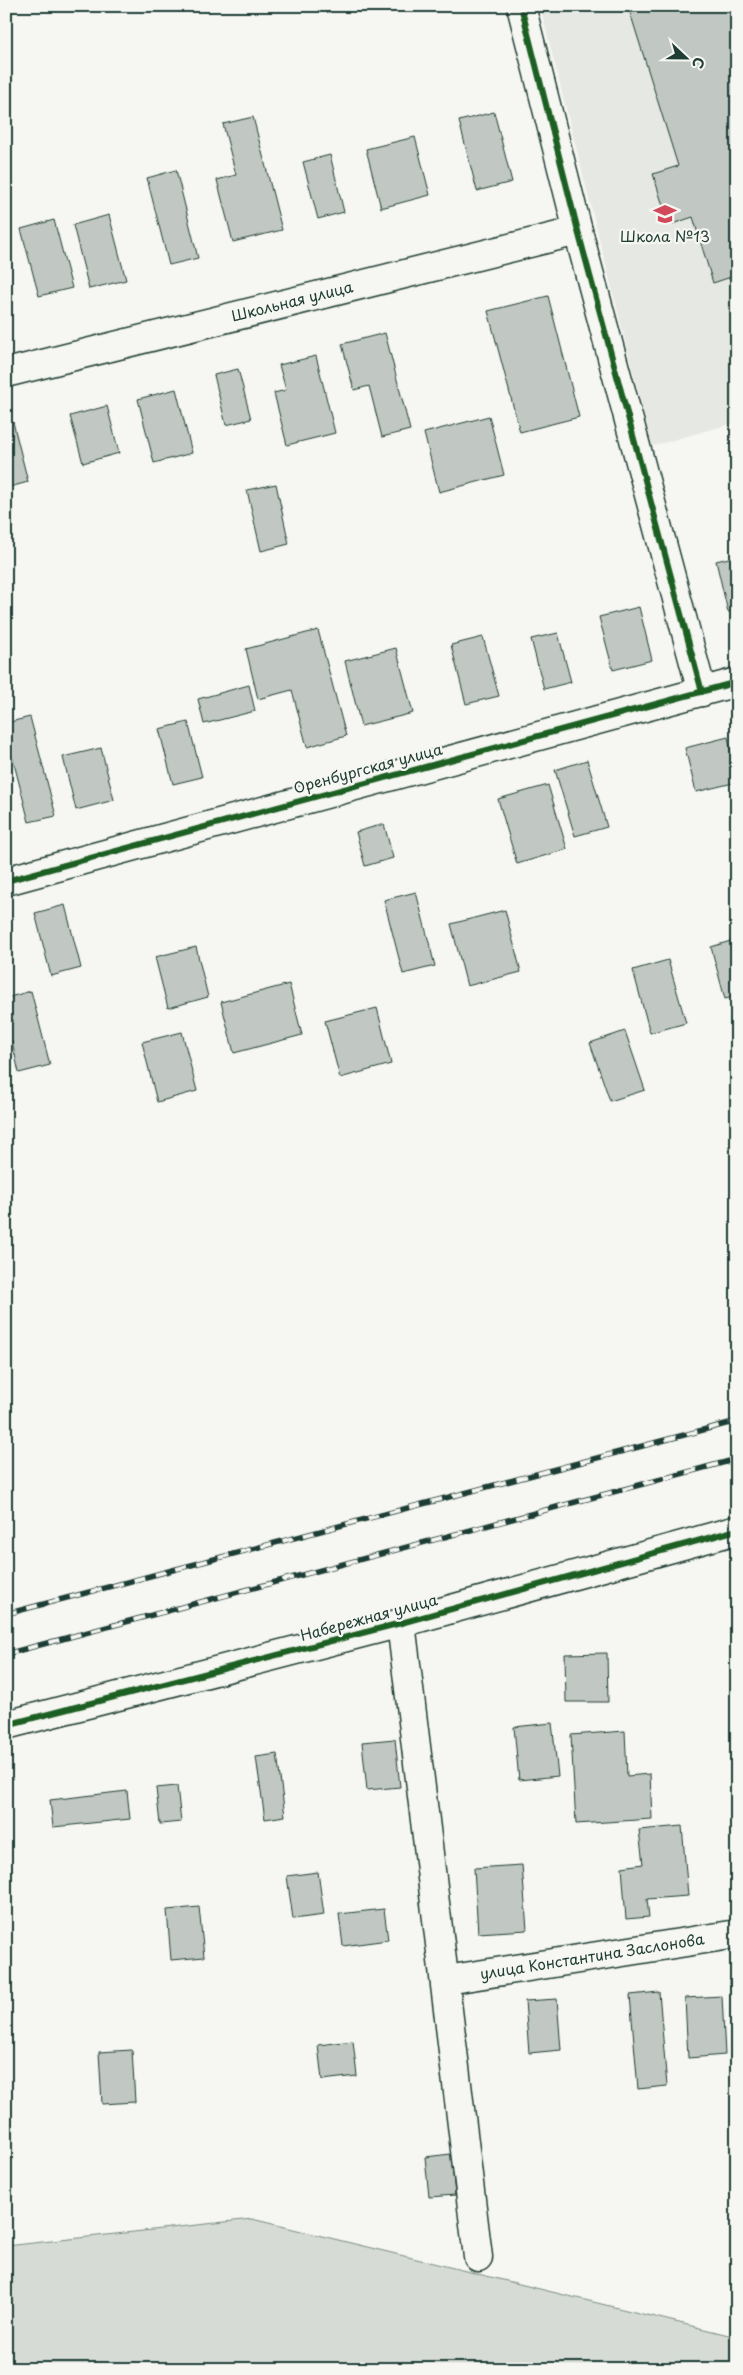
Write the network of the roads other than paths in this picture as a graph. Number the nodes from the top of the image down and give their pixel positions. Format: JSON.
{"nodes":[{"id":1,"x":521,"y":6,"type":"edge"},
{"id":2,"x":578,"y":231,"type":"junction"},
{"id":3,"x":6,"y":373,"type":"edge"},
{"id":4,"x":737,"y":682,"type":"edge"},
{"id":5,"x":702,"y":692,"type":"junction"},
{"id":6,"x":6,"y":880,"type":"edge"},
{"id":7,"x":737,"y":1530,"type":"edge"},
{"id":8,"x":401,"y":1623,"type":"junction"},
{"id":9,"x":6,"y":1725,"type":"edge"},
{"id":10,"x":737,"y":1934,"type":"edge"},
{"id":11,"x":446,"y":1980,"type":"junction"},
{"id":12,"x":478,"y":2257,"type":"dead end"}],
"edges":[{"from":1,"to":2,"type":"street"},
{"from":2,"to":3,"type":"street","name":"Школьная улица"},
{"from":2,"to":5,"type":"street"},
{"from":4,"to":5,"type":"street","name":"Оренбургская улица"},
{"from":5,"to":6,"type":"street","name":"Оренбургская улица"},
{"from":7,"to":8,"type":"street","name":"Набережная улица"},
{"from":8,"to":9,"type":"street","name":"Набережная улица"},
{"from":8,"to":11,"type":"street"},
{"from":10,"to":11,"type":"street","name":"улица Константина Заслонова"},
{"from":11,"to":12,"type":"street"}]}
